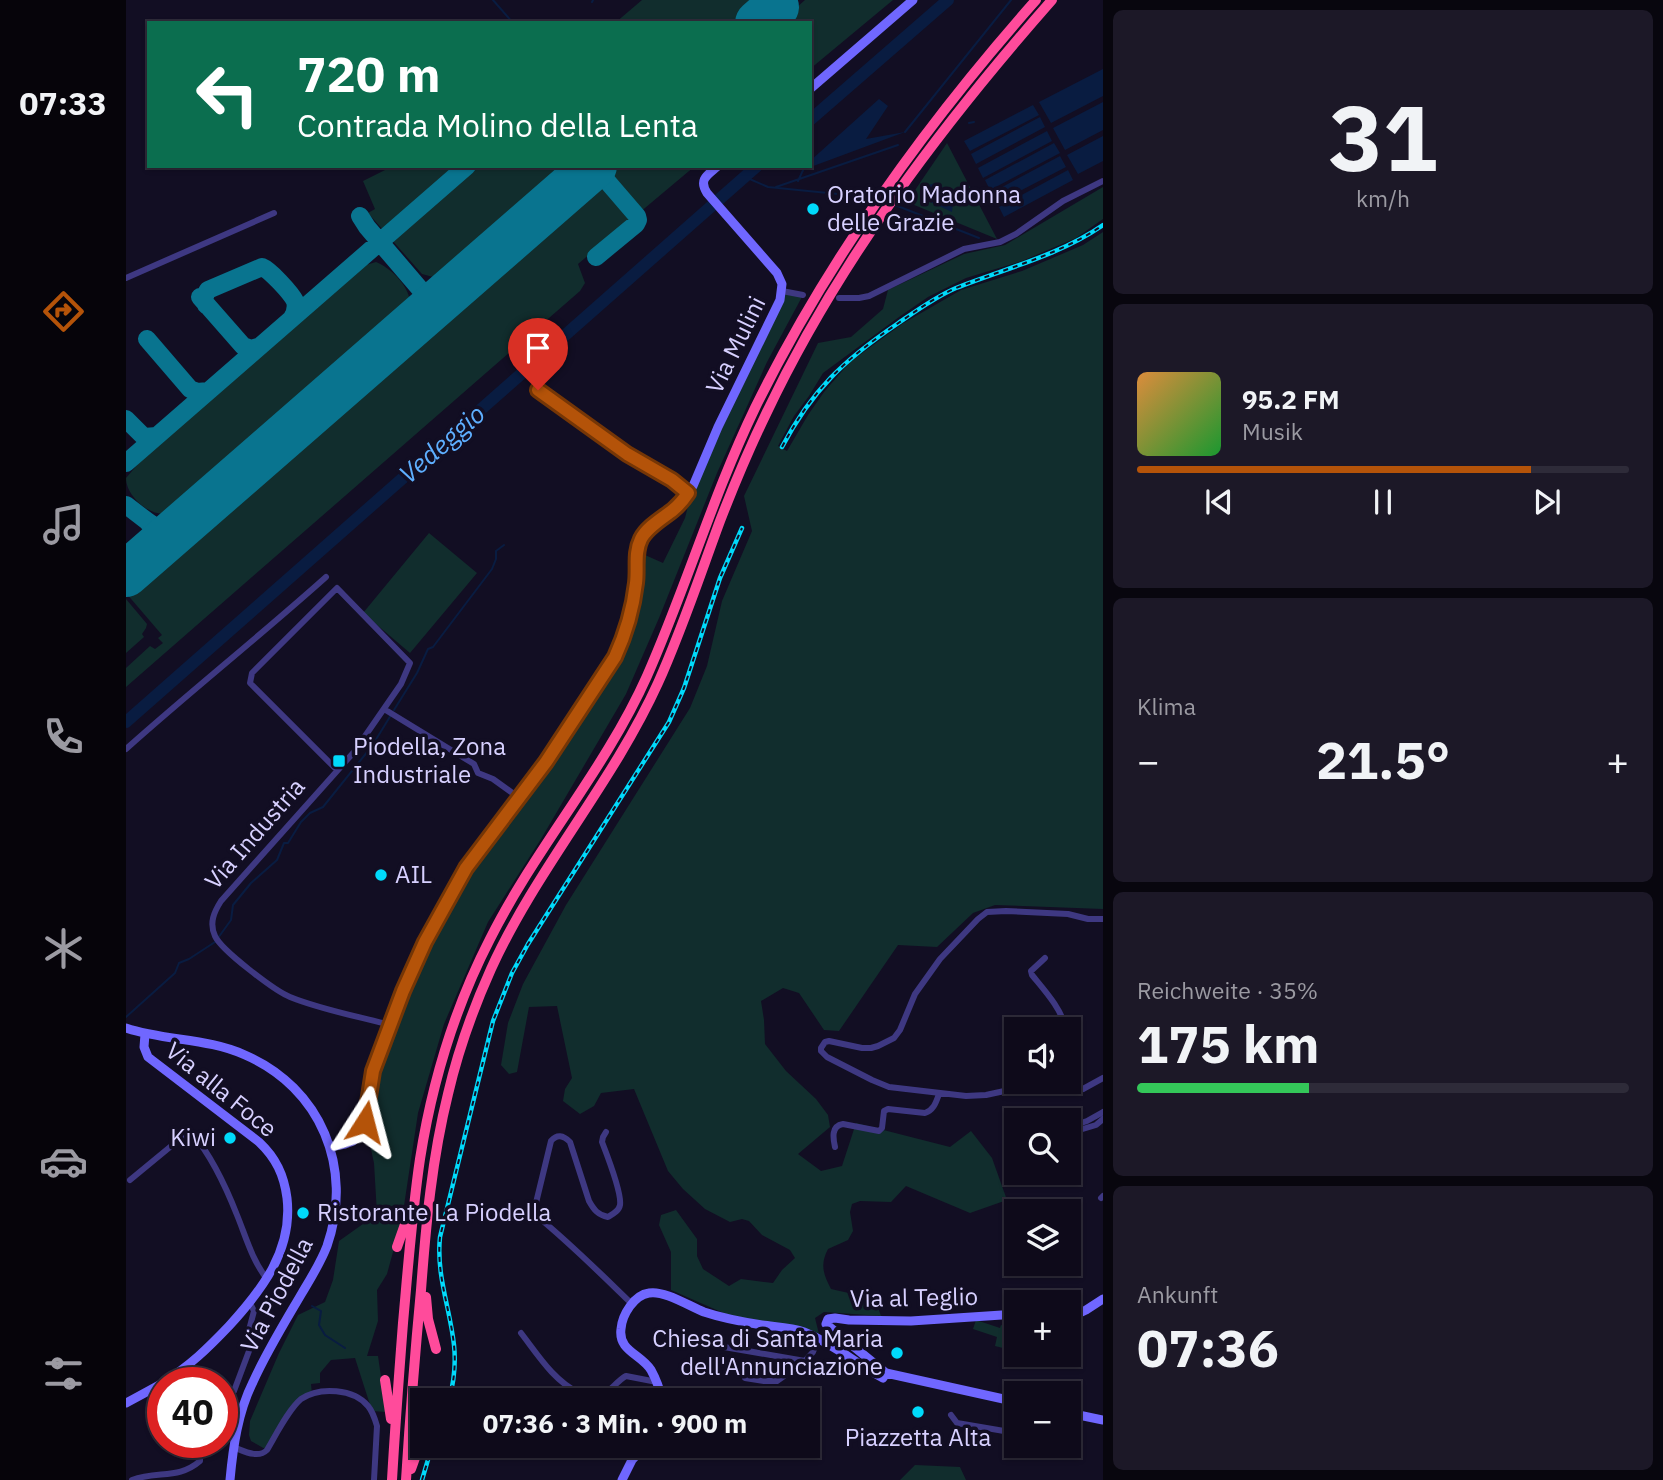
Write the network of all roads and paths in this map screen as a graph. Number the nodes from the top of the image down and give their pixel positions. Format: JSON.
{"nodes":[{"id":1,"x":913,"y":0,"type":"edge"},
{"id":2,"x":1036,"y":0,"type":"edge"},
{"id":3,"x":1052,"y":0,"type":"edge"},
{"id":4,"x":812,"y":87,"type":"edge"},
{"id":5,"x":716,"y":168,"type":"edge"},
{"id":6,"x":1103,"y":181,"type":"edge"},
{"id":7,"x":274,"y":213,"type":"dead end"},
{"id":8,"x":126,"y":278,"type":"edge"},
{"id":9,"x":782,"y":292,"type":"junction"},
{"id":10,"x":803,"y":295,"type":"dead end"},
{"id":11,"x":839,"y":298,"type":"dead end"},
{"id":12,"x":538,"y":390,"type":"dead end"},
{"id":13,"x":691,"y":489,"type":"junction"},
{"id":14,"x":326,"y":577,"type":"dead end"},
{"id":15,"x":384,"y":709,"type":"junction"},
{"id":16,"x":126,"y":749,"type":"edge"},
{"id":17,"x":337,"y":770,"type":"junction"},
{"id":18,"x":518,"y":797,"type":"junction"},
{"id":19,"x":1103,"y":919,"type":"edge"},
{"id":20,"x":1045,"y":958,"type":"dead end"},
{"id":21,"x":1062,"y":1017,"type":"edge"},
{"id":22,"x":390,"y":1025,"type":"junction"},
{"id":23,"x":126,"y":1028,"type":"edge"},
{"id":24,"x":145,"y":1034,"type":"junction"},
{"id":25,"x":1103,"y":1078,"type":"edge"},
{"id":26,"x":1081,"y":1090,"type":"edge"},
{"id":27,"x":1004,"y":1091,"type":"edge"},
{"id":28,"x":939,"y":1094,"type":"junction"},
{"id":29,"x":1103,"y":1112,"type":"edge"},
{"id":30,"x":1103,"y":1119,"type":"edge"},
{"id":31,"x":1081,"y":1123,"type":"edge"},
{"id":32,"x":1081,"y":1130,"type":"edge"},
{"id":33,"x":606,"y":1132,"type":"dead end"},
{"id":34,"x":330,"y":1147,"type":"junction"},
{"id":35,"x":835,"y":1147,"type":"dead end"},
{"id":36,"x":130,"y":1181,"type":"dead end"},
{"id":37,"x":415,"y":1195,"type":"junction"},
{"id":38,"x":397,"y":1247,"type":"dead end"},
{"id":39,"x":424,"y":1251,"type":"junction"},
{"id":40,"x":267,"y":1279,"type":"junction"},
{"id":41,"x":1103,"y":1299,"type":"edge"},
{"id":42,"x":250,"y":1303,"type":"junction"},
{"id":43,"x":632,"y":1304,"type":"junction"},
{"id":44,"x":1081,"y":1312,"type":"edge"},
{"id":45,"x":1004,"y":1315,"type":"edge"},
{"id":46,"x":521,"y":1333,"type":"dead end"},
{"id":47,"x":818,"y":1339,"type":"junction"},
{"id":48,"x":701,"y":1343,"type":"dead end"},
{"id":49,"x":436,"y":1349,"type":"dead end"},
{"id":50,"x":805,"y":1362,"type":"junction"},
{"id":51,"x":185,"y":1367,"type":"edge"},
{"id":52,"x":886,"y":1373,"type":"junction"},
{"id":53,"x":745,"y":1378,"type":"dead end"},
{"id":54,"x":238,"y":1380,"type":"edge"},
{"id":55,"x":385,"y":1380,"type":"dead end"},
{"id":56,"x":657,"y":1382,"type":"junction"},
{"id":57,"x":659,"y":1388,"type":"edge"},
{"id":58,"x":147,"y":1392,"type":"edge"},
{"id":59,"x":1004,"y":1399,"type":"edge"},
{"id":60,"x":126,"y":1403,"type":"edge"},
{"id":61,"x":951,"y":1415,"type":"dead end"},
{"id":62,"x":1081,"y":1415,"type":"edge"},
{"id":63,"x":1103,"y":1420,"type":"edge"},
{"id":64,"x":238,"y":1426,"type":"edge"},
{"id":65,"x":1004,"y":1431,"type":"edge"},
{"id":66,"x":393,"y":1448,"type":"junction"},
{"id":67,"x":238,"y":1449,"type":"edge"},
{"id":68,"x":200,"y":1458,"type":"edge"},
{"id":69,"x":232,"y":1458,"type":"edge"},
{"id":70,"x":414,"y":1458,"type":"edge"},
{"id":71,"x":634,"y":1458,"type":"edge"},
{"id":72,"x":132,"y":1480,"type":"edge"},
{"id":73,"x":230,"y":1480,"type":"edge"},
{"id":74,"x":374,"y":1480,"type":"edge"},
{"id":75,"x":392,"y":1480,"type":"edge"},
{"id":76,"x":406,"y":1480,"type":"edge"},
{"id":77,"x":622,"y":1480,"type":"edge"}],
"edges":[{"from":1,"to":4,"type":"street"},
{"from":2,"to":37,"type":"highway"},
{"from":3,"to":39,"type":"highway"},
{"from":5,"to":9,"type":"street","name":"Via Mulini"},
{"from":6,"to":11,"type":"street"},
{"from":7,"to":8,"type":"street"},
{"from":9,"to":10,"type":"street"},
{"from":9,"to":13,"type":"street","name":"Via Mulini"},
{"from":12,"to":13,"type":"street"},
{"from":13,"to":18,"type":"street"},
{"from":14,"to":16,"type":"street"},
{"from":15,"to":17,"type":"street","name":"Via Industria"},
{"from":15,"to":17,"type":"street","name":"Via Industria"},
{"from":15,"to":18,"type":"street"},
{"from":17,"to":22,"type":"street","name":"Via Industria"},
{"from":18,"to":22,"type":"street"},
{"from":19,"to":28,"type":"street"},
{"from":20,"to":21,"type":"street"},
{"from":22,"to":34,"type":"street"},
{"from":23,"to":24,"type":"street","name":"Via Piodella"},
{"from":24,"to":34,"type":"street","name":"Via Piodella"},
{"from":24,"to":40,"type":"street","name":"Via alla Foce"},
{"from":25,"to":26,"type":"street"},
{"from":27,"to":28,"type":"street"},
{"from":28,"to":35,"type":"street"},
{"from":29,"to":31,"type":"street"},
{"from":30,"to":32,"type":"street"},
{"from":33,"to":43,"type":"street"},
{"from":34,"to":64,"type":"street","name":"Via Piodella"},
{"from":36,"to":40,"type":"street"},
{"from":37,"to":38,"type":"highway"},
{"from":37,"to":66,"type":"highway"},
{"from":39,"to":49,"type":"highway"},
{"from":39,"to":76,"type":"highway"},
{"from":40,"to":42,"type":"street","name":"Via alla Foce"},
{"from":41,"to":44,"type":"street"},
{"from":42,"to":51,"type":"street","name":"Via alla Foce"},
{"from":42,"to":54,"type":"street"},
{"from":43,"to":47,"type":"street"},
{"from":43,"to":56,"type":"street"},
{"from":45,"to":52,"type":"street","name":"Via al Teglio"},
{"from":46,"to":56,"type":"street"},
{"from":47,"to":50,"type":"street"},
{"from":47,"to":52,"type":"street"},
{"from":48,"to":50,"type":"street"},
{"from":50,"to":53,"type":"street"},
{"from":52,"to":59,"type":"street","name":"Via al Teglio"},
{"from":55,"to":66,"type":"highway"},
{"from":56,"to":57,"type":"street"},
{"from":58,"to":60,"type":"street","name":"Via alla Foce"},
{"from":61,"to":65,"type":"street"},
{"from":62,"to":63,"type":"street"},
{"from":66,"to":75,"type":"highway"},
{"from":67,"to":74,"type":"street"},
{"from":68,"to":72,"type":"street"},
{"from":69,"to":73,"type":"street","name":"Via Piodella"},
{"from":70,"to":76,"type":"highway"},
{"from":71,"to":77,"type":"street"}]}
